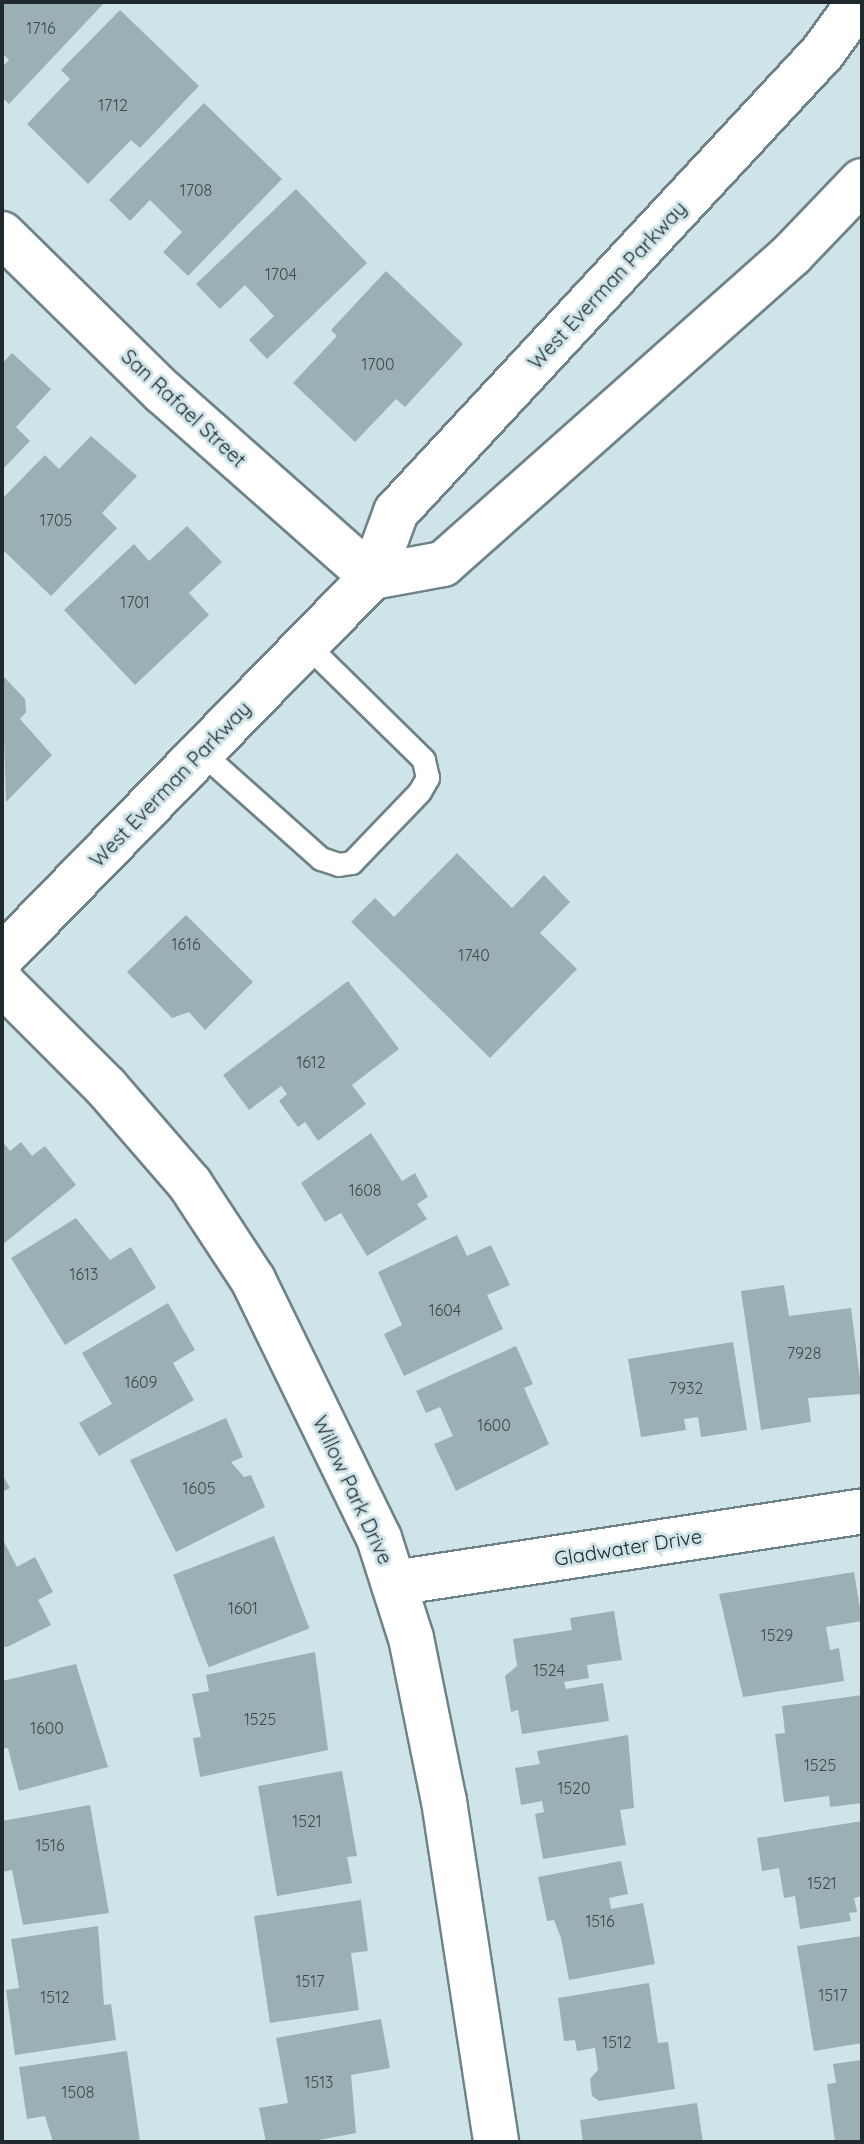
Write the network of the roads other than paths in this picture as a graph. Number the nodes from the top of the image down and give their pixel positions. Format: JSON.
{"nodes":[{"id":1,"x":859,"y":2,"type":"edge"},
{"id":2,"x":862,"y":181,"type":"edge"},
{"id":3,"x":2,"y":234,"type":"edge"},
{"id":4,"x":372,"y":577,"type":"junction"},
{"id":5,"x":306,"y":644,"type":"junction"},
{"id":6,"x":201,"y":752,"type":"junction"},
{"id":7,"x":2,"y":957,"type":"edge"},
{"id":8,"x":2,"y":983,"type":"edge"},
{"id":9,"x":862,"y":1511,"type":"edge"},
{"id":10,"x":394,"y":1583,"type":"junction"},
{"id":11,"x":496,"y":2142,"type":"edge"}],
"edges":[{"from":1,"to":4,"type":"street","name":"West Everman Parkway"},
{"from":2,"to":4,"type":"street"},
{"from":3,"to":4,"type":"street","name":"San Rafael Street"},
{"from":4,"to":5,"type":"street","name":"West Everman Parkway"},
{"from":5,"to":6,"type":"street","name":"West Everman Parkway"},
{"from":5,"to":6,"type":"lane"},
{"from":6,"to":7,"type":"street","name":"West Everman Parkway"},
{"from":8,"to":10,"type":"street","name":"Willow Park Drive"},
{"from":9,"to":10,"type":"street","name":"Gladwater Drive"},
{"from":10,"to":11,"type":"street","name":"Willow Park Drive"}]}
